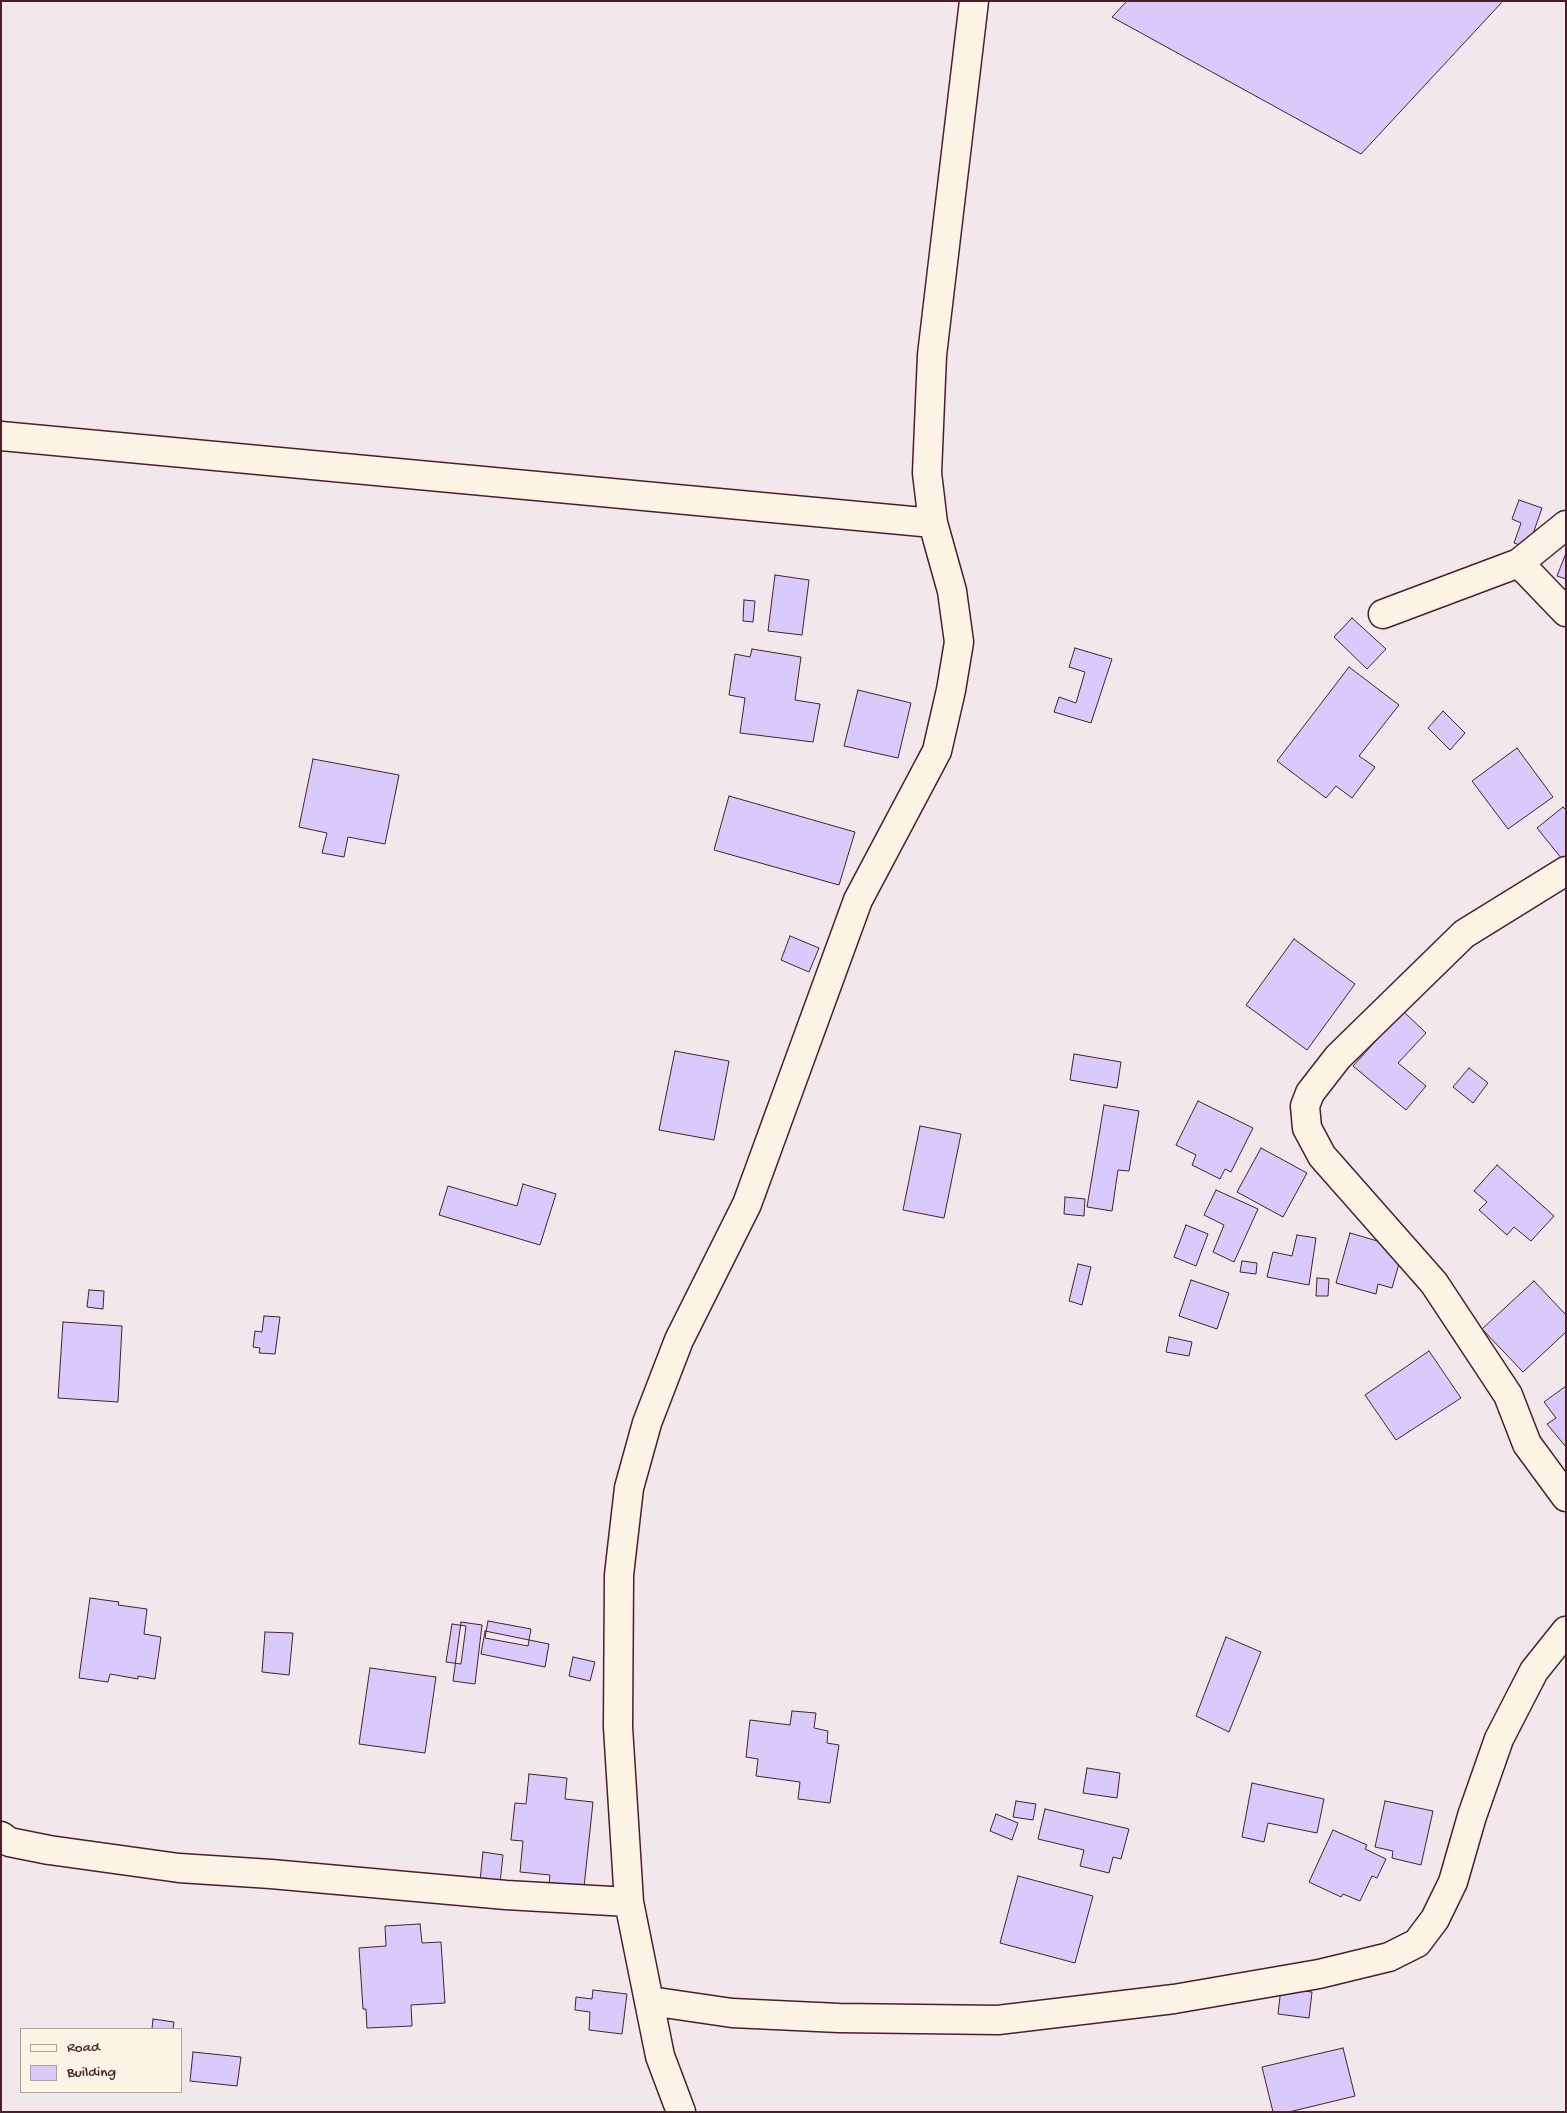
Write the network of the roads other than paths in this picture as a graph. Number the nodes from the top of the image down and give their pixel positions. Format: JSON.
{"nodes":[{"id":1,"x":974,"y":1,"type":"edge"},
{"id":2,"x":1,"y":436,"type":"edge"},
{"id":3,"x":933,"y":523,"type":"junction"},
{"id":4,"x":1566,"y":525,"type":"edge"},
{"id":5,"x":1519,"y":563,"type":"junction"},
{"id":6,"x":1566,"y":612,"type":"edge"},
{"id":7,"x":1383,"y":614,"type":"dead end"},
{"id":8,"x":1566,"y":871,"type":"edge"},
{"id":9,"x":1566,"y":1498,"type":"edge"},
{"id":10,"x":1566,"y":1632,"type":"edge"},
{"id":11,"x":1,"y":1836,"type":"edge"},
{"id":12,"x":628,"y":1902,"type":"junction"},
{"id":13,"x":650,"y":2001,"type":"junction"},
{"id":14,"x":681,"y":2112,"type":"edge"}],
"edges":[{"from":1,"to":3,"type":"street"},
{"from":2,"to":3,"type":"street"},
{"from":3,"to":12,"type":"street"},
{"from":4,"to":5,"type":"street"},
{"from":5,"to":6,"type":"street"},
{"from":5,"to":7,"type":"street"},
{"from":8,"to":9,"type":"street"},
{"from":10,"to":13,"type":"street"},
{"from":11,"to":12,"type":"street"},
{"from":12,"to":13,"type":"street"},
{"from":13,"to":14,"type":"street"}]}
